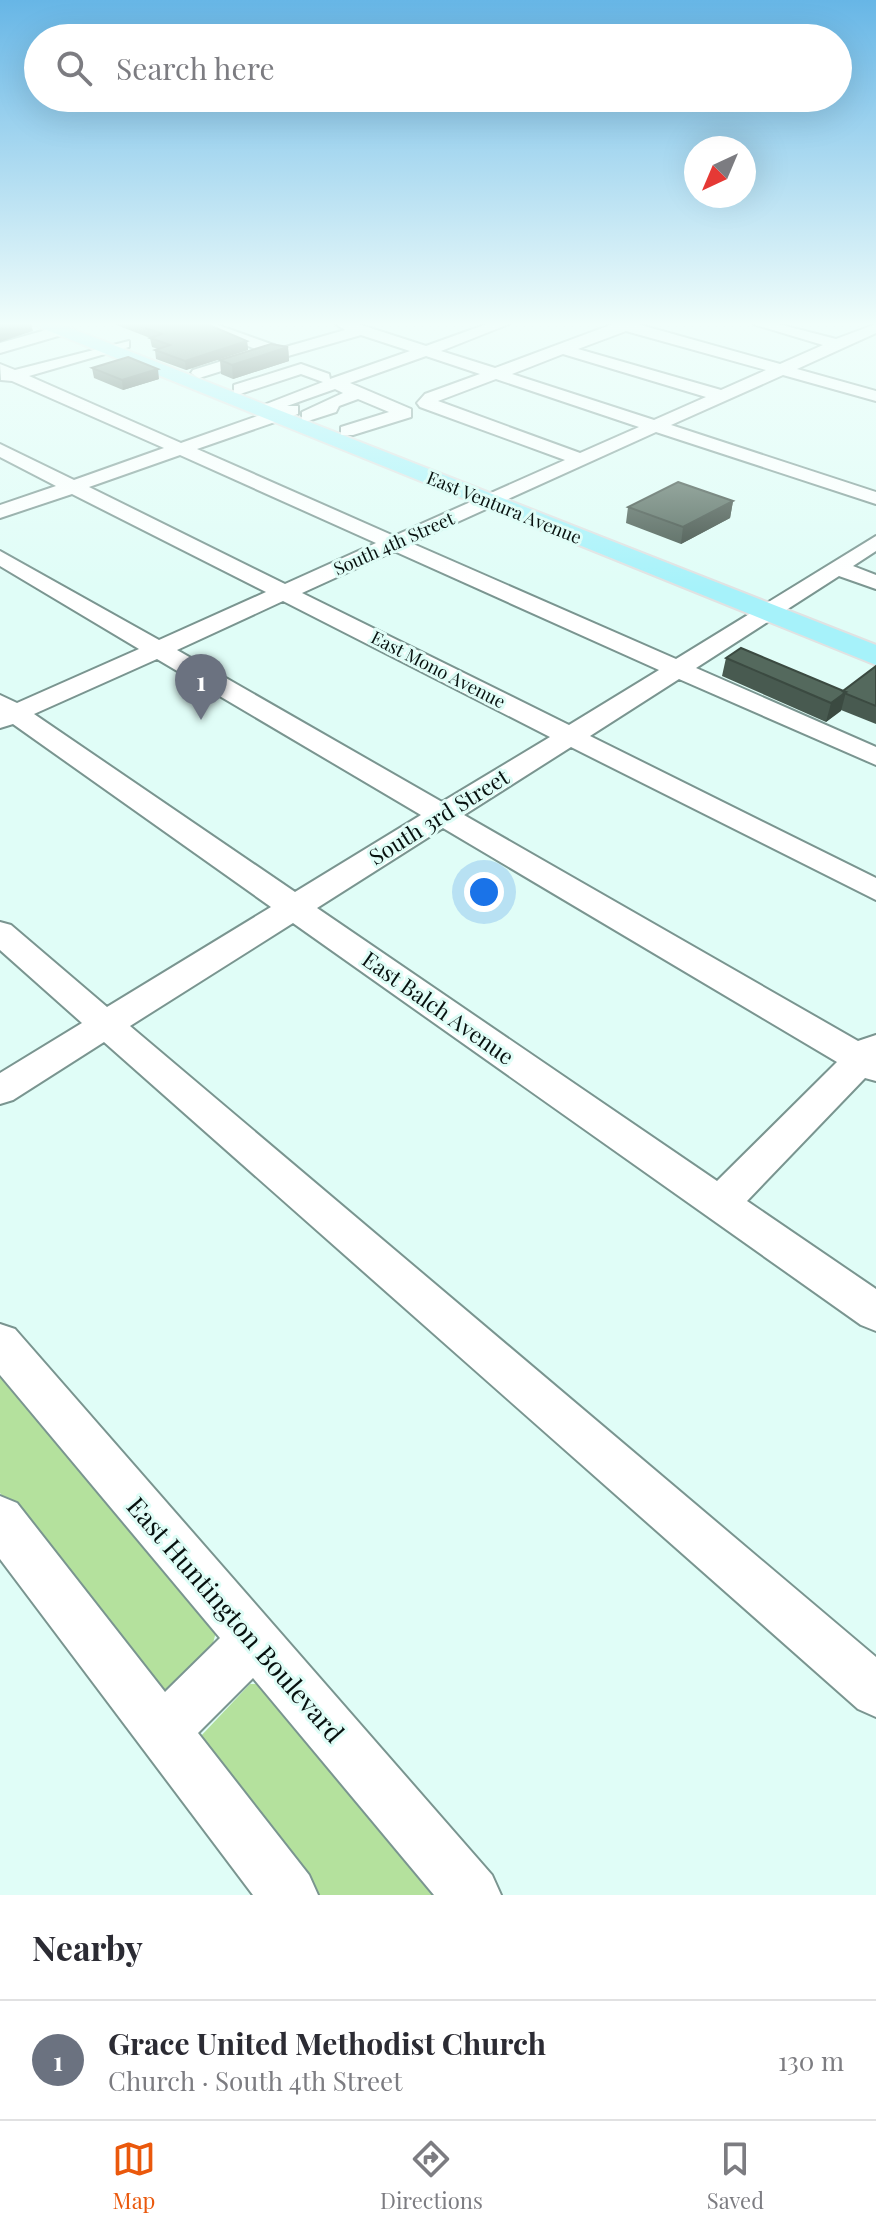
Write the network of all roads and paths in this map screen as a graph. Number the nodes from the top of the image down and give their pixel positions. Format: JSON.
{"nodes":[{"id":1,"x":103,"y":412,"type":"edge"},
{"id":2,"x":265,"y":412,"type":"edge"},
{"id":3,"x":286,"y":412,"type":"edge"},
{"id":4,"x":289,"y":412,"type":"edge"},
{"id":5,"x":404,"y":412,"type":"edge"},
{"id":6,"x":452,"y":412,"type":"edge"},
{"id":7,"x":614,"y":412,"type":"edge"},
{"id":8,"x":680,"y":412,"type":"edge"},
{"id":9,"x":652,"y":425,"type":"junction"},
{"id":10,"x":347,"y":431,"type":"junction"},
{"id":11,"x":182,"y":449,"type":"junction"},
{"id":12,"x":0,"y":450,"type":"edge"},
{"id":13,"x":580,"y":459,"type":"junction"},
{"id":14,"x":74,"y":487,"type":"junction"},
{"id":15,"x":498,"y":497,"type":"junction"},
{"id":16,"x":876,"y":498,"type":"edge"},
{"id":17,"x":0,"y":512,"type":"edge"},
{"id":18,"x":876,"y":542,"type":"edge"},
{"id":19,"x":394,"y":544,"type":"junction"},
{"id":20,"x":0,"y":557,"type":"edge"},
{"id":21,"x":837,"y":568,"type":"junction"},
{"id":22,"x":876,"y":582,"type":"edge"},
{"id":23,"x":284,"y":593,"type":"junction"},
{"id":24,"x":778,"y":607,"type":"junction"},
{"id":25,"x":876,"y":637,"type":"edge"},
{"id":26,"x":157,"y":650,"type":"junction"},
{"id":27,"x":876,"y":656,"type":"edge"},
{"id":28,"x":678,"y":669,"type":"junction"},
{"id":29,"x":5,"y":712,"type":"edge"},
{"id":30,"x":569,"y":736,"type":"junction"},
{"id":31,"x":876,"y":757,"type":"edge"},
{"id":32,"x":440,"y":816,"type":"junction"},
{"id":33,"x":876,"y":890,"type":"edge"},
{"id":34,"x":293,"y":906,"type":"junction"},
{"id":35,"x":0,"y":933,"type":"edge"},
{"id":36,"x":105,"y":1024,"type":"junction"},
{"id":37,"x":871,"y":1057,"type":"edge"},
{"id":38,"x":0,"y":1090,"type":"edge"},
{"id":39,"x":719,"y":1204,"type":"junction"},
{"id":40,"x":876,"y":1312,"type":"edge"},
{"id":41,"x":0,"y":1343,"type":"edge"},
{"id":42,"x":0,"y":1520,"type":"edge"},
{"id":43,"x":253,"y":1642,"type":"junction"},
{"id":44,"x":876,"y":1691,"type":"edge"},
{"id":45,"x":162,"y":1732,"type":"junction"},
{"id":46,"x":289,"y":1895,"type":"edge"},
{"id":47,"x":472,"y":1895,"type":"edge"}],
"edges":[{"from":1,"to":11,"type":"street"},
{"from":2,"to":11,"type":"street"},
{"from":3,"to":15,"type":"main road","name":"East Ventura Avenue"},
{"from":4,"to":10,"type":"main road","name":"East Ventura Avenue"},
{"from":5,"to":10,"type":"street"},
{"from":6,"to":13,"type":"street"},
{"from":7,"to":9,"type":"street"},
{"from":8,"to":9,"type":"street","name":"South 4th Street"},
{"from":9,"to":13,"type":"street","name":"South 4th Street"},
{"from":9,"to":16,"type":"street"},
{"from":10,"to":15,"type":"main road","name":"East Ventura Avenue"},
{"from":11,"to":14,"type":"street"},
{"from":11,"to":19,"type":"street"},
{"from":12,"to":14,"type":"street","name":"East Mono Avenue"},
{"from":13,"to":15,"type":"street","name":"South 4th Street"},
{"from":14,"to":17,"type":"street"},
{"from":14,"to":23,"type":"street","name":"East Mono Avenue"},
{"from":15,"to":19,"type":"street","name":"South 4th Street"},
{"from":15,"to":24,"type":"main road","name":"East Ventura Avenue"},
{"from":18,"to":21,"type":"street","name":"South 3rd Street"},
{"from":19,"to":23,"type":"street","name":"South 4th Street"},
{"from":19,"to":28,"type":"street"},
{"from":20,"to":26,"type":"street"},
{"from":21,"to":22,"type":"street"},
{"from":21,"to":24,"type":"street","name":"South 3rd Street"},
{"from":23,"to":26,"type":"street","name":"South 4th Street"},
{"from":23,"to":30,"type":"street","name":"East Mono Avenue"},
{"from":24,"to":25,"type":"main road","name":"East Ventura Avenue"},
{"from":24,"to":27,"type":"main road","name":"East Ventura Avenue"},
{"from":24,"to":28,"type":"street","name":"South 3rd Street"},
{"from":26,"to":29,"type":"street","name":"South 4th Street"},
{"from":26,"to":32,"type":"street"},
{"from":28,"to":30,"type":"street","name":"South 3rd Street"},
{"from":28,"to":31,"type":"street"},
{"from":29,"to":34,"type":"street","name":"East Balch Avenue"},
{"from":30,"to":32,"type":"street","name":"South 3rd Street"},
{"from":30,"to":33,"type":"street","name":"East Mono Avenue"},
{"from":32,"to":34,"type":"street","name":"South 3rd Street"},
{"from":32,"to":37,"type":"street"},
{"from":34,"to":36,"type":"street","name":"South 3rd Street"},
{"from":34,"to":39,"type":"street","name":"East Balch Avenue"},
{"from":35,"to":36,"type":"street"},
{"from":36,"to":38,"type":"street","name":"South 3rd Street"},
{"from":36,"to":44,"type":"street"},
{"from":37,"to":39,"type":"street"},
{"from":39,"to":40,"type":"street","name":"East Balch Avenue"},
{"from":41,"to":43,"type":"street","name":"East Huntington Boulevard"},
{"from":42,"to":45,"type":"street"},
{"from":43,"to":45,"type":"street"},
{"from":43,"to":47,"type":"street","name":"East Huntington Boulevard"},
{"from":45,"to":46,"type":"street"}]}
